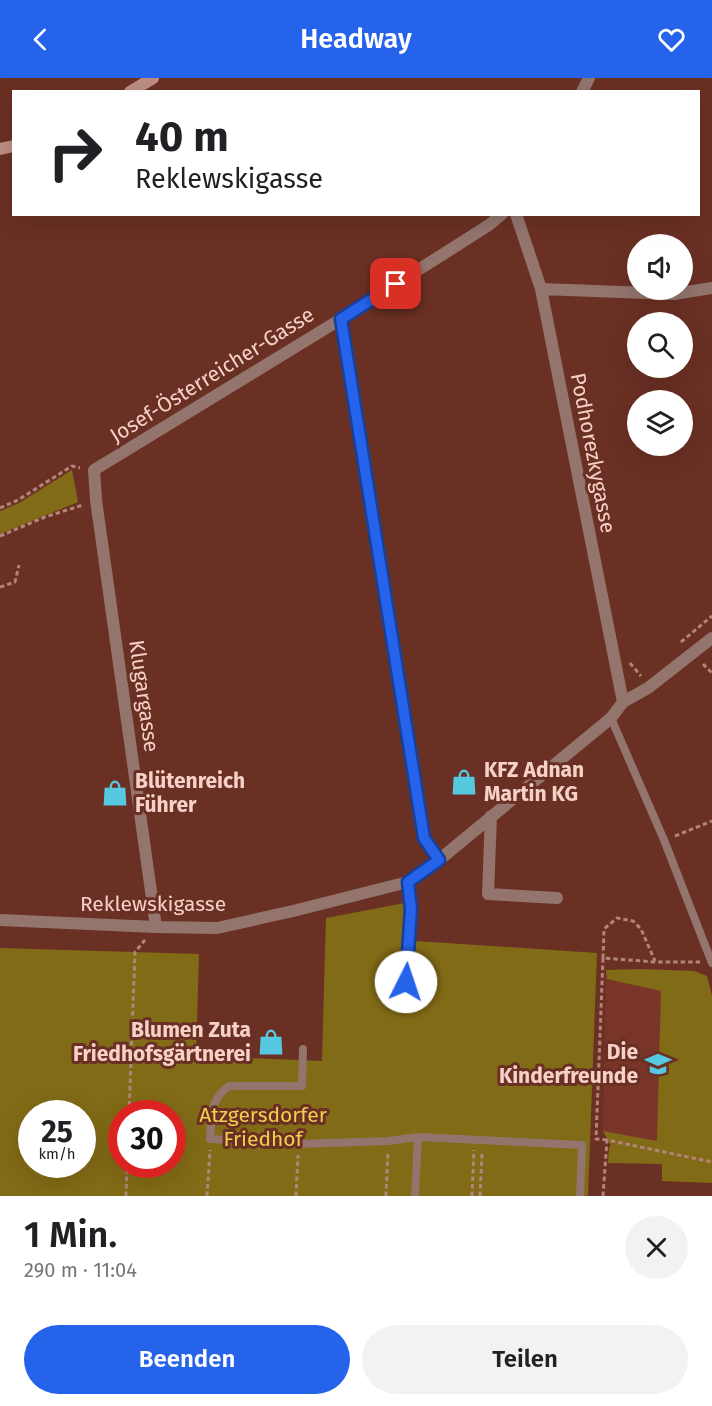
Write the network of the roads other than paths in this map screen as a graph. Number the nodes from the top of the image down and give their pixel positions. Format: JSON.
{"nodes":[{"id":1,"x":153,"y":78,"type":"edge"},
{"id":2,"x":133,"y":90,"type":"edge"},
{"id":3,"x":499,"y":216,"type":"edge"},
{"id":4,"x":517,"y":216,"type":"edge"},
{"id":5,"x":712,"y":288,"type":"edge"},
{"id":6,"x":541,"y":289,"type":"junction"},
{"id":7,"x":341,"y":319,"type":"junction"},
{"id":8,"x":94,"y":470,"type":"joint"},
{"id":9,"x":712,"y":638,"type":"edge"},
{"id":10,"x":623,"y":702,"type":"junction"},
{"id":11,"x":611,"y":718,"type":"junction"},
{"id":12,"x":491,"y":816,"type":"junction"},
{"id":13,"x":439,"y":860,"type":"junction"},
{"id":14,"x":408,"y":882,"type":"junction"},
{"id":15,"x":556,"y":898,"type":"dead end"},
{"id":16,"x":0,"y":920,"type":"edge"},
{"id":17,"x":156,"y":927,"type":"junction"},
{"id":18,"x":712,"y":963,"type":"edge"},
{"id":19,"x":406,"y":982,"type":"dead end"},
{"id":20,"x":303,"y":1049,"type":"dead end"},
{"id":21,"x":418,"y":1137,"type":"junction"},
{"id":22,"x":415,"y":1196,"type":"edge"},
{"id":23,"x":580,"y":1196,"type":"edge"}],
"edges":[{"from":1,"to":2,"type":"main road"},
{"from":3,"to":7,"type":"street","name":"Josef-Österreicher-Gasse"},
{"from":4,"to":6,"type":"street","name":"Podhorezkygasse"},
{"from":5,"to":6,"type":"street"},
{"from":6,"to":10,"type":"street","name":"Podhorezkygasse"},
{"from":7,"to":8,"type":"street","name":"Josef-Österreicher-Gasse"},
{"from":7,"to":13,"type":"street"},
{"from":8,"to":17,"type":"street","name":"Klugargasse"},
{"from":9,"to":10,"type":"street","name":"Reklewskigasse"},
{"from":10,"to":11,"type":"street","name":"Reklewskigasse"},
{"from":11,"to":12,"type":"street","name":"Reklewskigasse"},
{"from":11,"to":18,"type":"lane"},
{"from":12,"to":13,"type":"street","name":"Reklewskigasse"},
{"from":12,"to":15,"type":"street"},
{"from":13,"to":14,"type":"street","name":"Reklewskigasse"},
{"from":14,"to":17,"type":"street","name":"Reklewskigasse"},
{"from":14,"to":19,"type":"street"},
{"from":16,"to":17,"type":"street","name":"Reklewskigasse"},
{"from":20,"to":21,"type":"lane"},
{"from":21,"to":22,"type":"lane"},
{"from":21,"to":23,"type":"lane"}]}
